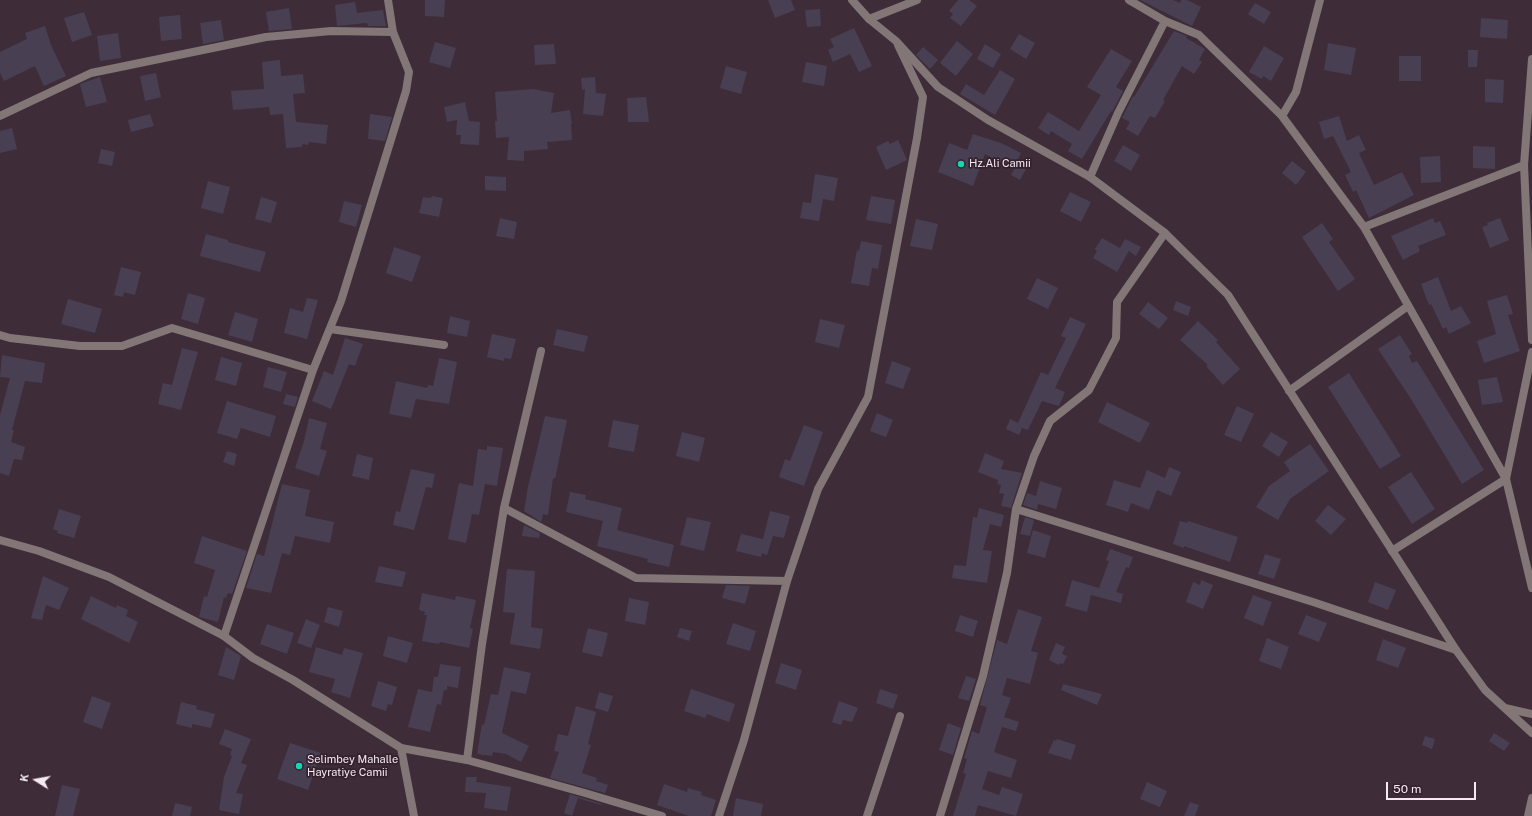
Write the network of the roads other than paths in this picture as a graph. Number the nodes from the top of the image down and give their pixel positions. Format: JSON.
{"nodes":[{"id":1,"x":388,"y":0,"type":"edge"},
{"id":2,"x":852,"y":0,"type":"edge"},
{"id":3,"x":917,"y":0,"type":"edge"},
{"id":4,"x":1129,"y":0,"type":"edge"},
{"id":5,"x":1320,"y":0,"type":"edge"},
{"id":6,"x":869,"y":19,"type":"junction"},
{"id":7,"x":1165,"y":21,"type":"junction"},
{"id":8,"x":394,"y":32,"type":"junction"},
{"id":9,"x":896,"y":41,"type":"junction"},
{"id":10,"x":1532,"y":59,"type":"edge"},
{"id":11,"x":0,"y":116,"type":"edge"},
{"id":12,"x":1282,"y":116,"type":"junction"},
{"id":13,"x":1524,"y":165,"type":"junction"},
{"id":14,"x":1090,"y":177,"type":"junction"},
{"id":15,"x":1364,"y":227,"type":"junction"},
{"id":16,"x":1165,"y":233,"type":"junction"},
{"id":17,"x":1408,"y":306,"type":"junction"},
{"id":18,"x":330,"y":329,"type":"junction"},
{"id":19,"x":0,"y":335,"type":"edge"},
{"id":20,"x":1532,"y":340,"type":"edge"},
{"id":21,"x":444,"y":345,"type":"dead end"},
{"id":22,"x":541,"y":351,"type":"dead end"},
{"id":23,"x":1532,"y":352,"type":"edge"},
{"id":24,"x":313,"y":370,"type":"junction"},
{"id":25,"x":1289,"y":391,"type":"junction"},
{"id":26,"x":1506,"y":479,"type":"junction"},
{"id":27,"x":504,"y":508,"type":"junction"},
{"id":28,"x":1016,"y":509,"type":"junction"},
{"id":29,"x":0,"y":540,"type":"edge"},
{"id":30,"x":1392,"y":552,"type":"junction"},
{"id":31,"x":787,"y":581,"type":"junction"},
{"id":32,"x":1532,"y":588,"type":"edge"},
{"id":33,"x":224,"y":636,"type":"junction"},
{"id":34,"x":1456,"y":650,"type":"junction"},
{"id":35,"x":1504,"y":708,"type":"junction"},
{"id":36,"x":1532,"y":714,"type":"edge"},
{"id":37,"x":900,"y":716,"type":"dead end"},
{"id":38,"x":1532,"y":733,"type":"edge"},
{"id":39,"x":401,"y":748,"type":"junction"},
{"id":40,"x":467,"y":760,"type":"junction"},
{"id":41,"x":1532,"y":798,"type":"edge"},
{"id":42,"x":414,"y":816,"type":"edge"},
{"id":43,"x":662,"y":816,"type":"edge"},
{"id":44,"x":719,"y":816,"type":"edge"},
{"id":45,"x":867,"y":816,"type":"edge"},
{"id":46,"x":940,"y":816,"type":"edge"},
{"id":47,"x":1528,"y":816,"type":"edge"}],
"edges":[{"from":1,"to":8,"type":"street"},
{"from":2,"to":6,"type":"street"},
{"from":3,"to":6,"type":"street"},
{"from":4,"to":7,"type":"street"},
{"from":5,"to":12,"type":"street"},
{"from":6,"to":9,"type":"street"},
{"from":7,"to":12,"type":"street"},
{"from":7,"to":14,"type":"street"},
{"from":8,"to":11,"type":"street"},
{"from":8,"to":18,"type":"street"},
{"from":9,"to":14,"type":"street"},
{"from":9,"to":31,"type":"street"},
{"from":10,"to":13,"type":"street"},
{"from":12,"to":15,"type":"street"},
{"from":13,"to":15,"type":"street"},
{"from":13,"to":20,"type":"street"},
{"from":14,"to":16,"type":"street"},
{"from":15,"to":17,"type":"street"},
{"from":16,"to":25,"type":"street"},
{"from":16,"to":28,"type":"street"},
{"from":17,"to":25,"type":"street"},
{"from":17,"to":26,"type":"street"},
{"from":18,"to":21,"type":"street"},
{"from":18,"to":24,"type":"street"},
{"from":19,"to":24,"type":"street"},
{"from":22,"to":27,"type":"street"},
{"from":23,"to":26,"type":"street"},
{"from":24,"to":33,"type":"street"},
{"from":25,"to":30,"type":"street"},
{"from":26,"to":30,"type":"street"},
{"from":26,"to":32,"type":"street"},
{"from":27,"to":31,"type":"street"},
{"from":27,"to":40,"type":"street"},
{"from":28,"to":34,"type":"street"},
{"from":28,"to":46,"type":"street"},
{"from":29,"to":33,"type":"street"},
{"from":30,"to":34,"type":"street"},
{"from":31,"to":44,"type":"street"},
{"from":33,"to":39,"type":"street"},
{"from":34,"to":35,"type":"street"},
{"from":35,"to":36,"type":"street"},
{"from":35,"to":38,"type":"street"},
{"from":37,"to":45,"type":"street"},
{"from":39,"to":40,"type":"street"},
{"from":39,"to":42,"type":"street"},
{"from":40,"to":43,"type":"street"},
{"from":41,"to":47,"type":"street"}]}
